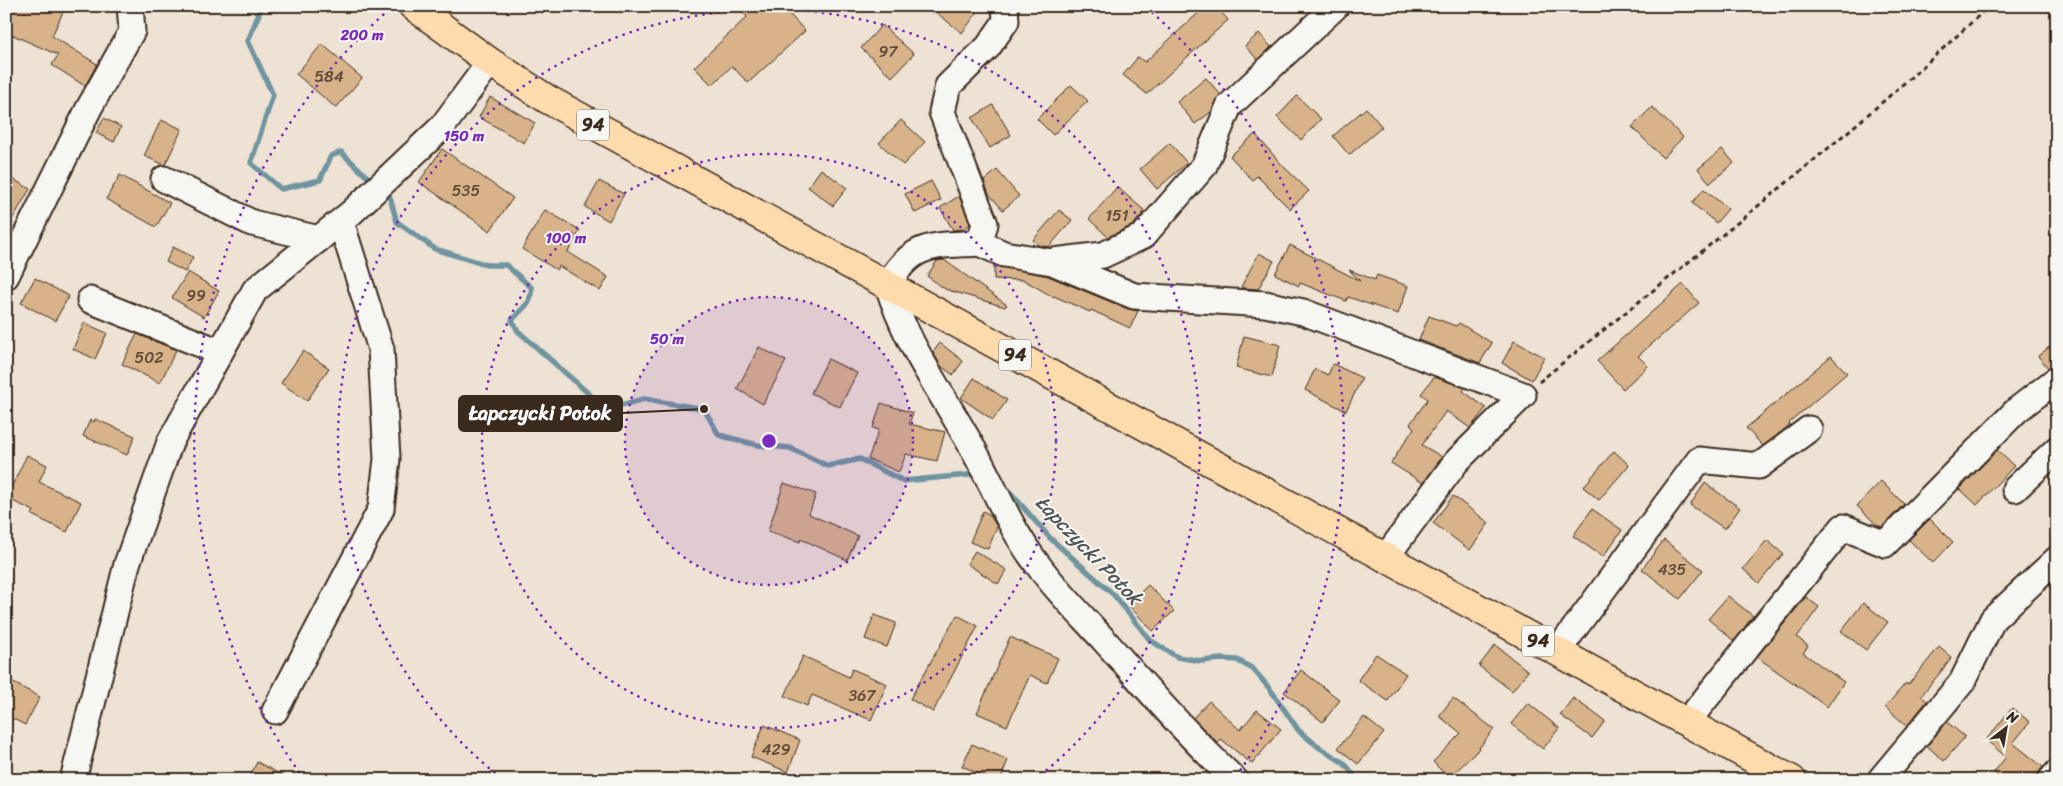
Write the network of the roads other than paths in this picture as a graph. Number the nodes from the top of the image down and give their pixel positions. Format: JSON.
{"nodes":[{"id":1,"x":130,"y":6,"type":"edge"},
{"id":2,"x":413,"y":6,"type":"edge"},
{"id":3,"x":1006,"y":6,"type":"edge"},
{"id":4,"x":1336,"y":6,"type":"edge"},
{"id":5,"x":490,"y":62,"type":"junction"},
{"id":6,"x":164,"y":179,"type":"dead end"},
{"id":7,"x":341,"y":222,"type":"junction"},
{"id":8,"x":319,"y":239,"type":"junction"},
{"id":9,"x":979,"y":243,"type":"junction"},
{"id":10,"x":1052,"y":262,"type":"junction"},
{"id":11,"x":6,"y":276,"type":"edge"},
{"id":12,"x":888,"y":285,"type":"junction"},
{"id":13,"x":90,"y":300,"type":"dead end"},
{"id":14,"x":220,"y":352,"type":"junction"},
{"id":15,"x":2057,"y":379,"type":"edge"},
{"id":16,"x":1809,"y":429,"type":"dead end"},
{"id":17,"x":2057,"y":449,"type":"edge"},
{"id":18,"x":2015,"y":489,"type":"dead end"},
{"id":19,"x":1386,"y":557,"type":"junction"},
{"id":20,"x":2057,"y":559,"type":"edge"},
{"id":21,"x":1558,"y":652,"type":"junction"},
{"id":22,"x":275,"y":711,"type":"dead end"},
{"id":23,"x":1687,"y":722,"type":"junction"},
{"id":24,"x":2057,"y":773,"type":"edge"},
{"id":25,"x":73,"y":780,"type":"edge"},
{"id":26,"x":1235,"y":780,"type":"edge"},
{"id":27,"x":1792,"y":780,"type":"edge"},
{"id":28,"x":1880,"y":780,"type":"edge"},
{"id":29,"x":2051,"y":780,"type":"edge"}],
"edges":[{"from":1,"to":11,"type":"street"},
{"from":2,"to":5,"type":"main road","number":"94"},
{"from":3,"to":9,"type":"street"},
{"from":4,"to":10,"type":"street"},
{"from":5,"to":7,"type":"street"},
{"from":5,"to":12,"type":"main road","number":"94"},
{"from":6,"to":8,"type":"street"},
{"from":7,"to":8,"type":"street"},
{"from":7,"to":22,"type":"street"},
{"from":8,"to":14,"type":"street"},
{"from":9,"to":10,"type":"street"},
{"from":9,"to":12,"type":"street"},
{"from":10,"to":19,"type":"street"},
{"from":12,"to":19,"type":"main road","number":"94"},
{"from":12,"to":26,"type":"street"},
{"from":13,"to":14,"type":"street"},
{"from":14,"to":25,"type":"street"},
{"from":15,"to":23,"type":"street"},
{"from":16,"to":21,"type":"street"},
{"from":17,"to":18,"type":"street"},
{"from":19,"to":21,"type":"main road","number":"94"},
{"from":20,"to":28,"type":"street"},
{"from":21,"to":23,"type":"main road","number":"94"},
{"from":23,"to":27,"type":"main road","number":"94"},
{"from":24,"to":29,"type":"street"}]}
